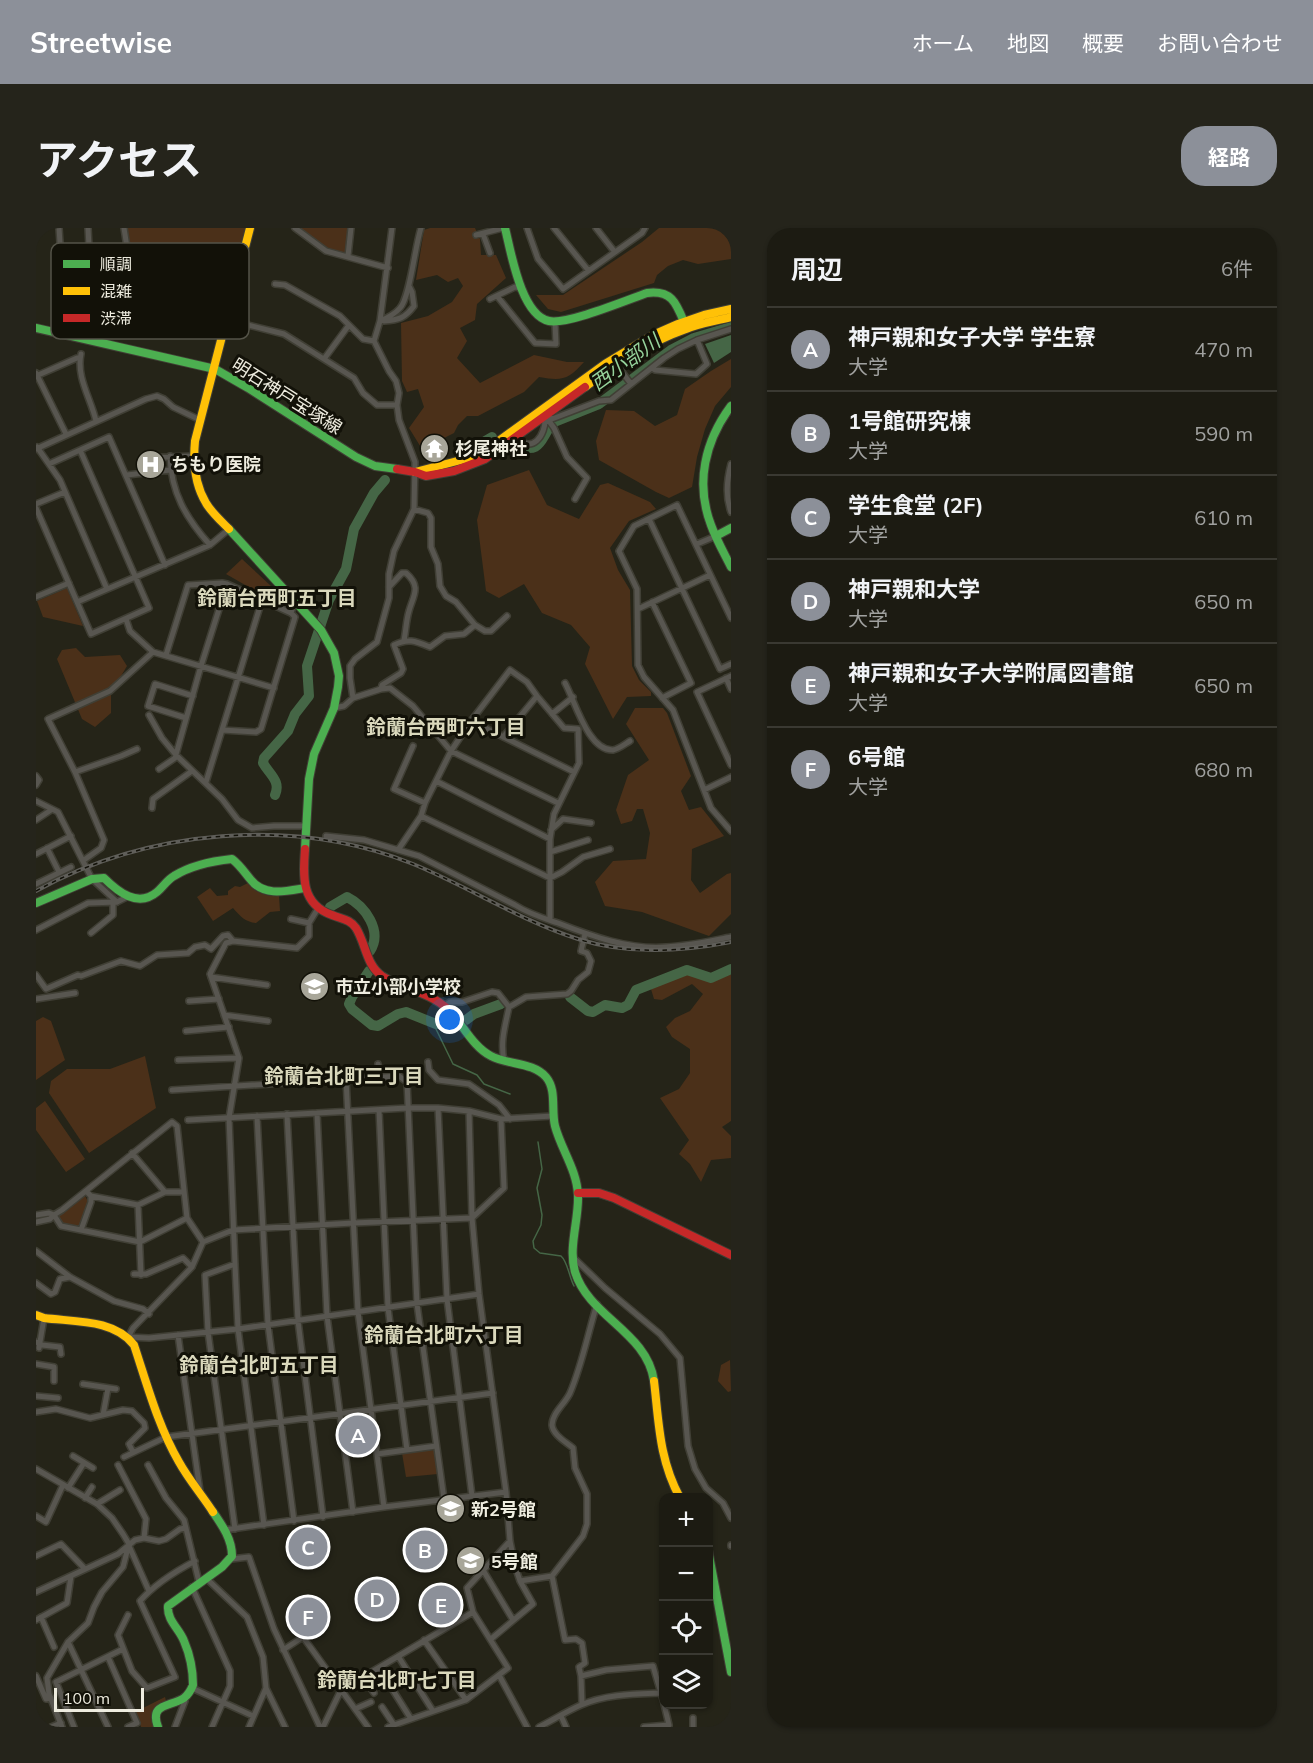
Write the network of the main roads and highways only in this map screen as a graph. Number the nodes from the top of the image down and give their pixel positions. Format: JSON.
{"nodes":[{"id":1,"x":250,"y":228,"type":"edge"},
{"id":2,"x":504,"y":228,"type":"edge"},
{"id":3,"x":246,"y":243,"type":"edge"},
{"id":4,"x":731,"y":309,"type":"edge"},
{"id":5,"x":731,"y":317,"type":"edge"},
{"id":6,"x":684,"y":322,"type":"junction"},
{"id":7,"x":36,"y":328,"type":"edge"},
{"id":8,"x":51,"y":331,"type":"edge"},
{"id":9,"x":85,"y":339,"type":"edge"},
{"id":10,"x":223,"y":339,"type":"edge"},
{"id":11,"x":214,"y":369,"type":"junction"},
{"id":12,"x":731,"y":406,"type":"edge"},
{"id":13,"x":415,"y":472,"type":"junction"},
{"id":14,"x":731,"y":528,"type":"edge"},
{"id":15,"x":716,"y":536,"type":"junction"},
{"id":16,"x":731,"y":567,"type":"edge"},
{"id":17,"x":305,"y":888,"type":"junction"},
{"id":18,"x":36,"y":903,"type":"edge"},
{"id":19,"x":578,"y":1193,"type":"junction"},
{"id":20,"x":731,"y":1256,"type":"edge"},
{"id":21,"x":40,"y":1316,"type":"edge"},
{"id":22,"x":677,"y":1493,"type":"edge"},
{"id":23,"x":713,"y":1577,"type":"edge"},
{"id":24,"x":731,"y":1672,"type":"edge"},
{"id":25,"x":158,"y":1727,"type":"edge"}],
"edges":[{"from":1,"to":3,"type":"main road"},
{"from":2,"to":6,"type":"main road"},
{"from":4,"to":6,"type":"main road","name":"明石神戸宝塚線"},
{"from":5,"to":13,"type":"main road","name":"明石神戸宝塚線"},
{"from":6,"to":13,"type":"main road","name":"明石神戸宝塚線"},
{"from":7,"to":8,"type":"main road","name":"明石神戸宝塚線"},
{"from":9,"to":11,"type":"main road","name":"明石神戸宝塚線"},
{"from":10,"to":11,"type":"main road"},
{"from":11,"to":13,"type":"main road","name":"明石神戸宝塚線"},
{"from":11,"to":17,"type":"main road"},
{"from":12,"to":15,"type":"main road"},
{"from":14,"to":15,"type":"main road"},
{"from":15,"to":16,"type":"main road"},
{"from":17,"to":18,"type":"main road"},
{"from":17,"to":19,"type":"main road"},
{"from":19,"to":20,"type":"main road"},
{"from":19,"to":22,"type":"main road"},
{"from":21,"to":25,"type":"main road"},
{"from":23,"to":24,"type":"main road"}]}
